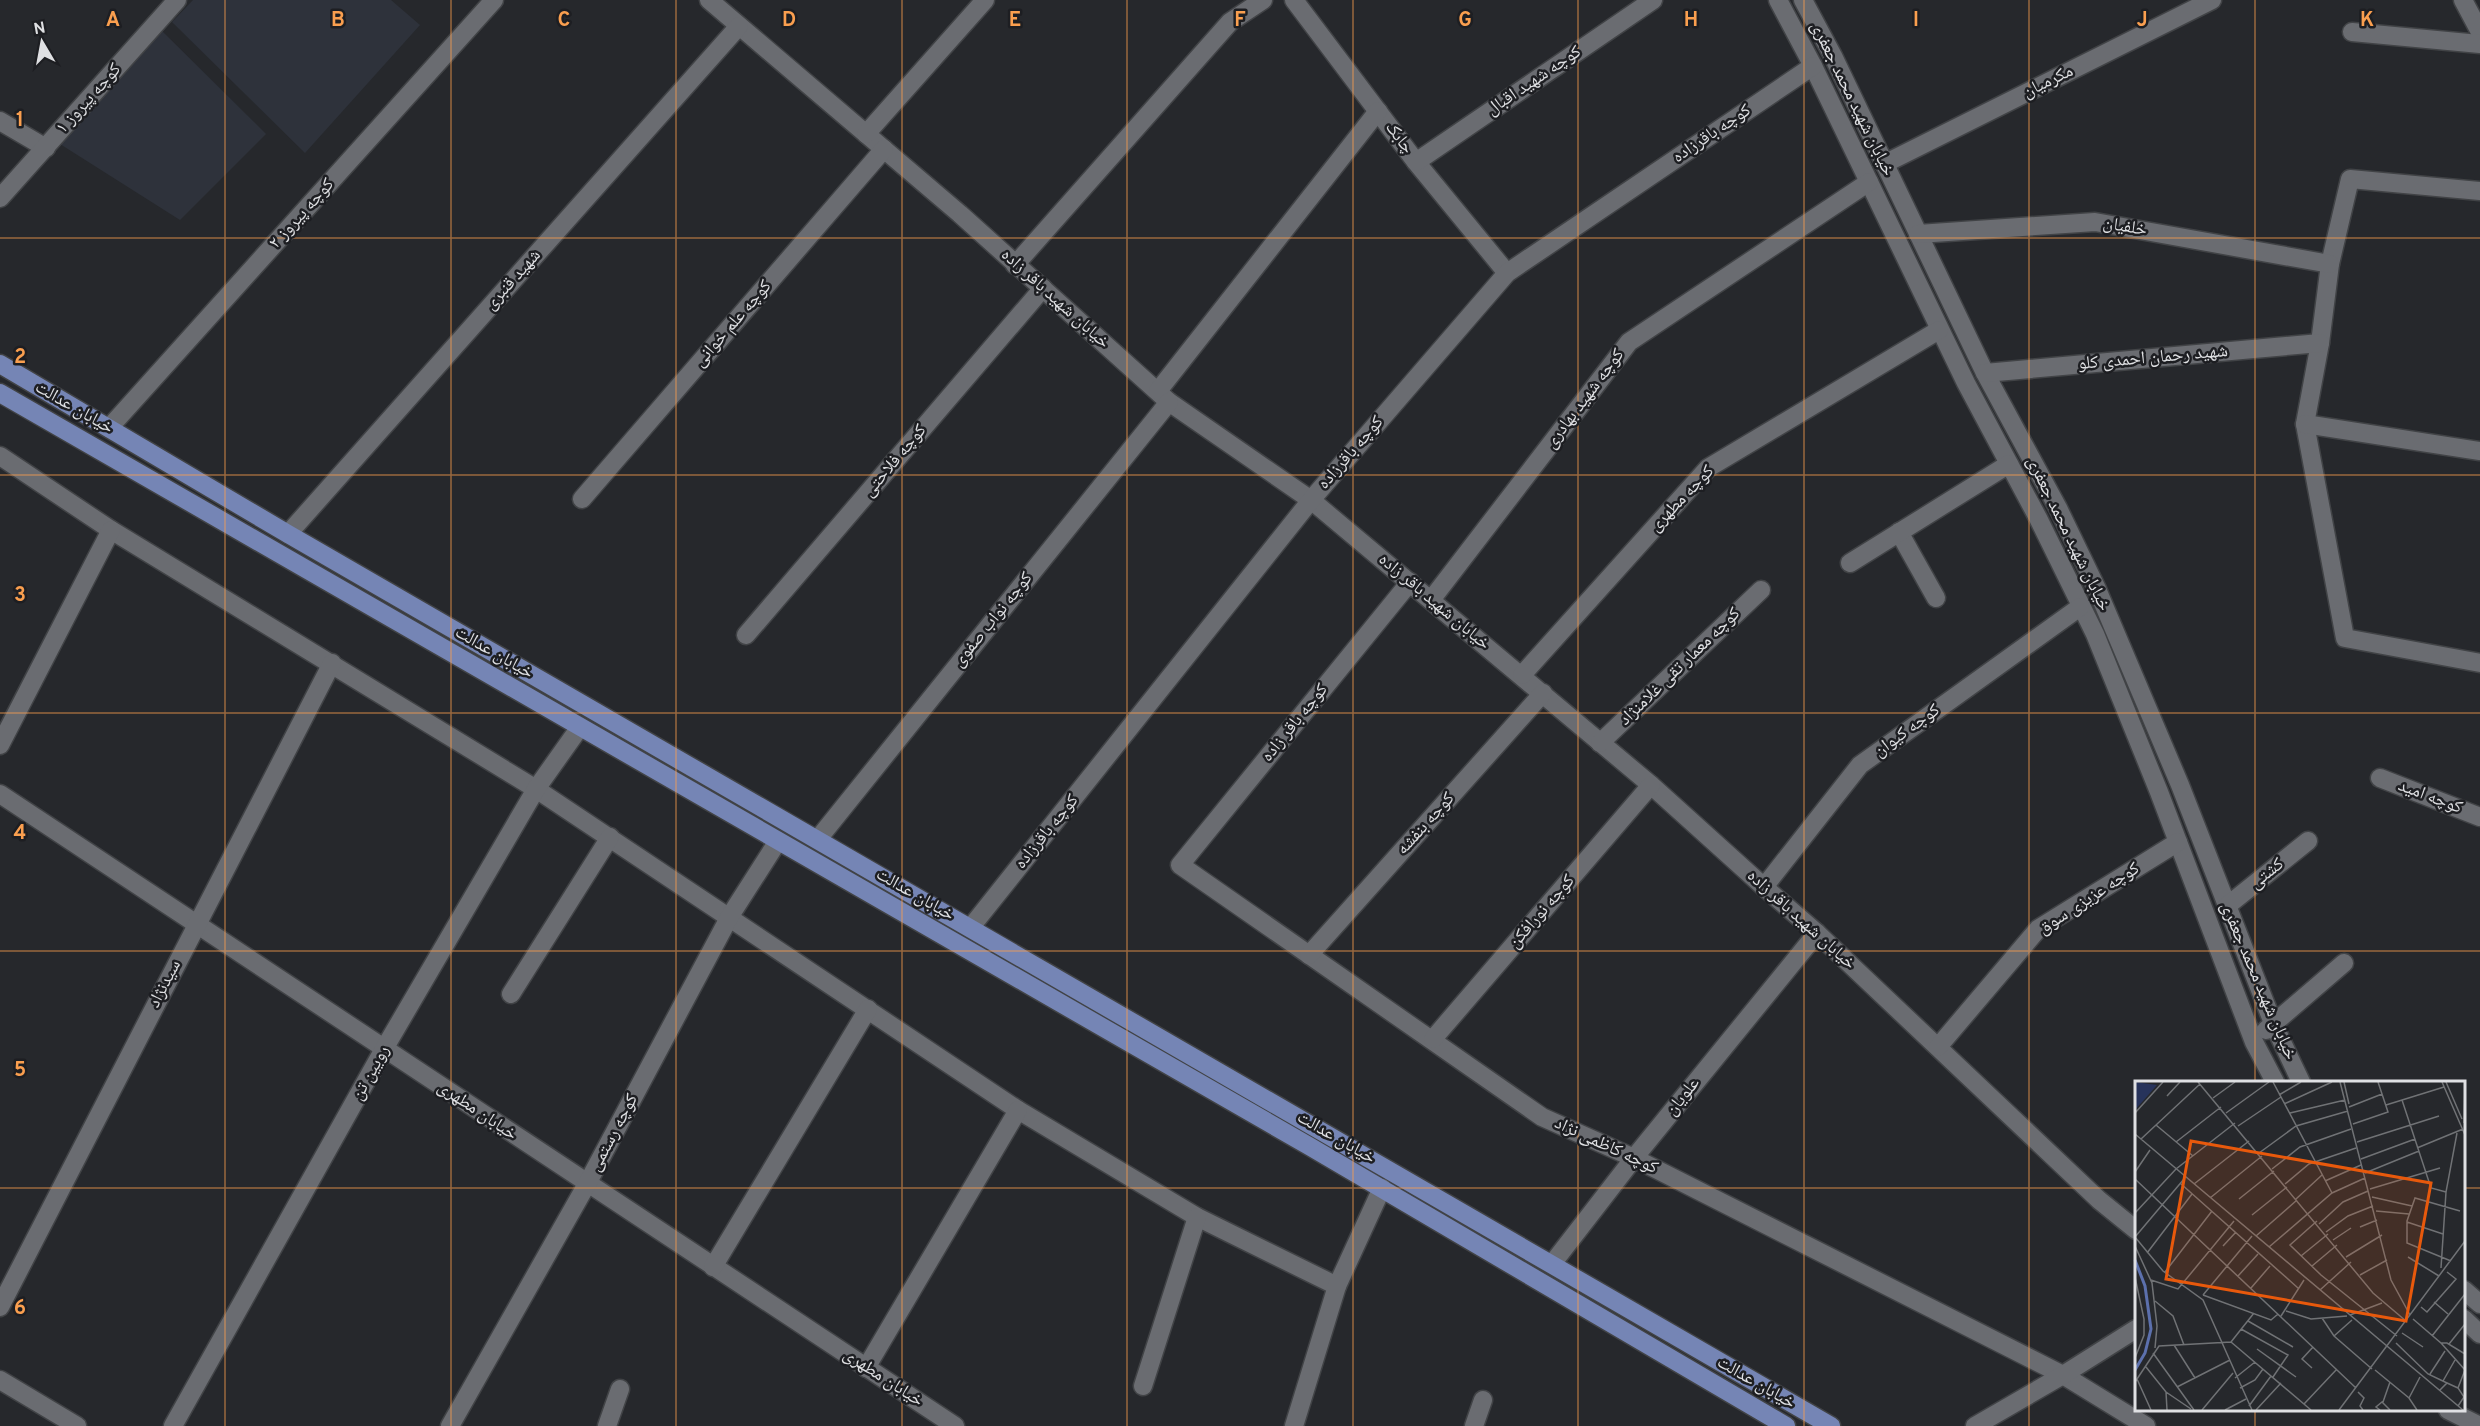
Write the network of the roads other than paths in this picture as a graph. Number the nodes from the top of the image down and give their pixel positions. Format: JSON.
{"nodes":[{"id":1,"x":177,"y":0,"type":"edge"},
{"id":2,"x":494,"y":0,"type":"edge"},
{"id":3,"x":709,"y":0,"type":"edge"},
{"id":4,"x":985,"y":0,"type":"edge"},
{"id":5,"x":1263,"y":0,"type":"edge"},
{"id":6,"x":1294,"y":0,"type":"edge"},
{"id":7,"x":1653,"y":0,"type":"edge"},
{"id":8,"x":1778,"y":0,"type":"edge"},
{"id":9,"x":2212,"y":0,"type":"edge"},
{"id":10,"x":2463,"y":0,"type":"edge"},
{"id":11,"x":1810,"y":3,"type":"edge"},
{"id":12,"x":739,"y":26,"type":"junction"},
{"id":13,"x":2352,"y":32,"type":"dead end"},
{"id":14,"x":2480,"y":32,"type":"edge"},
{"id":15,"x":2480,"y":44,"type":"edge"},
{"id":16,"x":1813,"y":66,"type":"junction"},
{"id":17,"x":1378,"y":111,"type":"junction"},
{"id":18,"x":0,"y":121,"type":"edge"},
{"id":19,"x":866,"y":134,"type":"junction"},
{"id":20,"x":46,"y":148,"type":"junction"},
{"id":21,"x":884,"y":149,"type":"junction"},
{"id":22,"x":1416,"y":162,"type":"junction"},
{"id":23,"x":1884,"y":164,"type":"junction"},
{"id":24,"x":1869,"y":182,"type":"junction"},
{"id":25,"x":2480,"y":190,"type":"edge"},
{"id":26,"x":0,"y":198,"type":"edge"},
{"id":27,"x":1918,"y":234,"type":"junction"},
{"id":28,"x":1015,"y":264,"type":"junction"},
{"id":29,"x":2330,"y":264,"type":"junction"},
{"id":30,"x":1507,"y":273,"type":"junction"},
{"id":31,"x":1043,"y":288,"type":"junction"},
{"id":32,"x":1940,"y":330,"type":"junction"},
{"id":33,"x":2320,"y":343,"type":"junction"},
{"id":34,"x":0,"y":364,"type":"edge"},
{"id":35,"x":1985,"y":373,"type":"junction"},
{"id":36,"x":0,"y":393,"type":"edge"},
{"id":37,"x":1164,"y":396,"type":"junction"},
{"id":38,"x":2305,"y":424,"type":"junction"},
{"id":39,"x":109,"y":428,"type":"junction"},
{"id":40,"x":2480,"y":451,"type":"edge"},
{"id":41,"x":0,"y":456,"type":"edge"},
{"id":42,"x":2009,"y":464,"type":"junction"},
{"id":43,"x":582,"y":499,"type":"dead end"},
{"id":44,"x":1311,"y":500,"type":"junction"},
{"id":45,"x":111,"y":530,"type":"junction"},
{"id":46,"x":1899,"y":532,"type":"junction"},
{"id":47,"x":288,"y":534,"type":"junction"},
{"id":48,"x":1850,"y":562,"type":"dead end"},
{"id":49,"x":1410,"y":582,"type":"junction"},
{"id":50,"x":1761,"y":590,"type":"dead end"},
{"id":51,"x":1936,"y":598,"type":"dead end"},
{"id":52,"x":1431,"y":600,"type":"junction"},
{"id":53,"x":2080,"y":607,"type":"junction"},
{"id":54,"x":746,"y":635,"type":"dead end"},
{"id":55,"x":332,"y":663,"type":"junction"},
{"id":56,"x":2480,"y":663,"type":"edge"},
{"id":57,"x":1522,"y":675,"type":"junction"},
{"id":58,"x":1543,"y":693,"type":"junction"},
{"id":59,"x":580,"y":727,"type":"junction"},
{"id":60,"x":1600,"y":743,"type":"junction"},
{"id":61,"x":0,"y":745,"type":"edge"},
{"id":62,"x":2380,"y":778,"type":"dead end"},
{"id":63,"x":1651,"y":785,"type":"junction"},
{"id":64,"x":536,"y":789,"type":"junction"},
{"id":65,"x":0,"y":794,"type":"edge"},
{"id":66,"x":2480,"y":817,"type":"edge"},
{"id":67,"x":610,"y":837,"type":"junction"},
{"id":68,"x":818,"y":839,"type":"junction"},
{"id":69,"x":778,"y":841,"type":"junction"},
{"id":70,"x":2308,"y":841,"type":"dead end"},
{"id":71,"x":2178,"y":842,"type":"junction"},
{"id":72,"x":1179,"y":865,"type":"joint"},
{"id":73,"x":1764,"y":888,"type":"junction"},
{"id":74,"x":2227,"y":906,"type":"junction"},
{"id":75,"x":730,"y":916,"type":"junction"},
{"id":76,"x":196,"y":924,"type":"junction"},
{"id":77,"x":971,"y":927,"type":"junction"},
{"id":78,"x":1817,"y":933,"type":"junction"},
{"id":79,"x":1309,"y":955,"type":"junction"},
{"id":80,"x":2343,"y":963,"type":"dead end"},
{"id":81,"x":511,"y":994,"type":"dead end"},
{"id":82,"x":868,"y":1009,"type":"junction"},
{"id":83,"x":2273,"y":1023,"type":"junction"},
{"id":84,"x":1433,"y":1039,"type":"junction"},
{"id":85,"x":2254,"y":1042,"type":"junction"},
{"id":86,"x":1938,"y":1047,"type":"junction"},
{"id":87,"x":384,"y":1049,"type":"junction"},
{"id":88,"x":2274,"y":1081,"type":"edge"},
{"id":89,"x":2300,"y":1081,"type":"edge"},
{"id":90,"x":1018,"y":1110,"type":"junction"},
{"id":91,"x":1634,"y":1158,"type":"junction"},
{"id":92,"x":586,"y":1184,"type":"junction"},
{"id":93,"x":1382,"y":1188,"type":"junction"},
{"id":94,"x":1197,"y":1217,"type":"junction"},
{"id":95,"x":2135,"y":1229,"type":"edge"},
{"id":96,"x":1552,"y":1264,"type":"junction"},
{"id":97,"x":713,"y":1267,"type":"junction"},
{"id":98,"x":1337,"y":1286,"type":"junction"},
{"id":99,"x":2465,"y":1292,"type":"edge"},
{"id":100,"x":2480,"y":1305,"type":"edge"},
{"id":101,"x":0,"y":1307,"type":"edge"},
{"id":102,"x":2465,"y":1321,"type":"edge"},
{"id":103,"x":2135,"y":1330,"type":"edge"},
{"id":104,"x":2480,"y":1334,"type":"edge"},
{"id":105,"x":866,"y":1368,"type":"junction"},
{"id":106,"x":2063,"y":1375,"type":"junction"},
{"id":107,"x":0,"y":1380,"type":"edge"},
{"id":108,"x":1143,"y":1386,"type":"dead end"},
{"id":109,"x":620,"y":1389,"type":"dead end"},
{"id":110,"x":1483,"y":1400,"type":"dead end"},
{"id":111,"x":2450,"y":1411,"type":"edge"},
{"id":112,"x":77,"y":1426,"type":"edge"},
{"id":113,"x":173,"y":1426,"type":"edge"},
{"id":114,"x":450,"y":1426,"type":"edge"},
{"id":115,"x":607,"y":1426,"type":"edge"},
{"id":116,"x":955,"y":1426,"type":"edge"},
{"id":117,"x":1294,"y":1426,"type":"edge"},
{"id":118,"x":1474,"y":1426,"type":"edge"},
{"id":119,"x":1786,"y":1426,"type":"edge"},
{"id":120,"x":1831,"y":1426,"type":"edge"},
{"id":121,"x":1974,"y":1426,"type":"edge"},
{"id":122,"x":2146,"y":1426,"type":"edge"},
{"id":123,"x":2480,"y":1426,"type":"edge"}],
"edges":[{"from":1,"to":20,"type":"street","name":"کوچه پیروز ۱"},
{"from":2,"to":39,"type":"street","name":"کوچه پیروز ۲"},
{"from":3,"to":12,"type":"street","name":"خیابان شهید باقر زاده"},
{"from":4,"to":19,"type":"street"},
{"from":5,"to":28,"type":"street"},
{"from":6,"to":17,"type":"street","name":"چابک"},
{"from":7,"to":22,"type":"street","name":"کوچه شهید اقبال"},
{"from":8,"to":16,"type":"street","name":"خیابان شهید محمد جعفری"},
{"from":9,"to":23,"type":"street","name":"مکرمیان"},
{"from":10,"to":14,"type":"street"},
{"from":11,"to":23,"type":"street","name":"خیابان شهید محمد جعفری"},
{"from":12,"to":19,"type":"street","name":"خیابان شهید باقر زاده"},
{"from":12,"to":47,"type":"street","name":"شهید قنبری"},
{"from":13,"to":15,"type":"street"},
{"from":16,"to":24,"type":"street","name":"خیابان شهید محمد جعفری"},
{"from":16,"to":30,"type":"street","name":"کوچه باقرزاده"},
{"from":17,"to":22,"type":"street","name":"چابک"},
{"from":17,"to":37,"type":"street","name":"کوچه نواب صفوی"},
{"from":18,"to":20,"type":"street"},
{"from":19,"to":21,"type":"street","name":"خیابان شهید باقر زاده"},
{"from":20,"to":26,"type":"street","name":"کوچه پیروز ۱"},
{"from":21,"to":28,"type":"street","name":"خیابان شهید باقر زاده"},
{"from":21,"to":43,"type":"street","name":"کوچه علم خوانی"},
{"from":22,"to":30,"type":"street","name":"چابک"},
{"from":23,"to":27,"type":"street","name":"خیابان شهید محمد جعفری"},
{"from":24,"to":32,"type":"street","name":"خیابان شهید محمد جعفری"},
{"from":24,"to":52,"type":"street","name":"کوچه شهید بهادری"},
{"from":25,"to":29,"type":"street"},
{"from":27,"to":29,"type":"street","name":"خلفیان"},
{"from":27,"to":35,"type":"street","name":"خیابان شهید محمد جعفری"},
{"from":28,"to":31,"type":"street","name":"خیابان شهید باقر زاده"},
{"from":29,"to":33,"type":"street"},
{"from":30,"to":44,"type":"street","name":"کوچه باقرزاده"},
{"from":31,"to":37,"type":"street","name":"خیابان شهید باقر زاده"},
{"from":31,"to":54,"type":"street","name":"کوچه فلاحتی"},
{"from":32,"to":42,"type":"street","name":"خیابان شهید محمد جعفری"},
{"from":32,"to":57,"type":"street","name":"کوچه مطهری"},
{"from":33,"to":35,"type":"street","name":"شهید رحمان احمدی کلو"},
{"from":33,"to":38,"type":"street"},
{"from":34,"to":39,"type":"main road","name":"خیابان عدالت"},
{"from":35,"to":74,"type":"street","name":"خیابان شهید محمد جعفری"},
{"from":36,"to":59,"type":"main road","name":"خیابان عدالت"},
{"from":37,"to":44,"type":"street","name":"خیابان شهید باقر زاده"},
{"from":37,"to":68,"type":"street","name":"کوچه نواب صفوی"},
{"from":38,"to":40,"type":"street"},
{"from":38,"to":56,"type":"street"},
{"from":39,"to":47,"type":"main road","name":"خیابان عدالت"},
{"from":41,"to":45,"type":"street"},
{"from":42,"to":46,"type":"street"},
{"from":42,"to":53,"type":"street","name":"خیابان شهید محمد جعفری"},
{"from":44,"to":49,"type":"street","name":"خیابان شهید باقر زاده"},
{"from":44,"to":77,"type":"street","name":"کوچه باقرزاده"},
{"from":45,"to":55,"type":"street"},
{"from":45,"to":61,"type":"street"},
{"from":46,"to":48,"type":"street"},
{"from":46,"to":51,"type":"street"},
{"from":47,"to":68,"type":"main road","name":"خیابان عدالت"},
{"from":49,"to":52,"type":"street","name":"خیابان شهید باقر زاده"},
{"from":49,"to":72,"type":"street","name":"کوچه باقر زاده"},
{"from":50,"to":60,"type":"street","name":"کوچه معمار تقی غلامنژاد"},
{"from":52,"to":57,"type":"street","name":"خیابان شهید باقر زاده"},
{"from":53,"to":71,"type":"street","name":"خیابان شهید محمد جعفری"},
{"from":53,"to":73,"type":"street","name":"کوچه کیوان"},
{"from":55,"to":64,"type":"street"},
{"from":55,"to":76,"type":"street","name":"سیدنژاد"},
{"from":57,"to":58,"type":"street","name":"خیابان شهید باقر زاده"},
{"from":58,"to":60,"type":"street","name":"خیابان شهید باقر زاده"},
{"from":58,"to":79,"type":"street","name":"کوچه بنفشه"},
{"from":59,"to":64,"type":"street","name":"رویین تن"},
{"from":59,"to":69,"type":"main road","name":"خیابان عدالت"},
{"from":60,"to":63,"type":"street","name":"خیابان شهید باقر زاده"},
{"from":62,"to":66,"type":"street","name":"کوچه امید"},
{"from":63,"to":73,"type":"street","name":"خیابان شهید باقر زاده"},
{"from":63,"to":84,"type":"street","name":"کوچه نورافکن"},
{"from":64,"to":67,"type":"street"},
{"from":64,"to":87,"type":"street","name":"رویین تن"},
{"from":65,"to":76,"type":"street","name":"خیابان مطهری"},
{"from":67,"to":75,"type":"street"},
{"from":67,"to":81,"type":"street"},
{"from":68,"to":77,"type":"main road","name":"خیابان عدالت"},
{"from":69,"to":75,"type":"street","name":"کوچه رستمی"},
{"from":69,"to":93,"type":"main road","name":"خیابان عدالت"},
{"from":70,"to":74,"type":"street","name":"کشتی"},
{"from":71,"to":85,"type":"street","name":"خیابان شهید محمد جعفری"},
{"from":71,"to":86,"type":"street","name":"کوچه عزیزی سوق"},
{"from":72,"to":79,"type":"street","name":"کوچه کاظمی نژاد"},
{"from":73,"to":78,"type":"street","name":"خیابان شهید باقر زاده"},
{"from":74,"to":83,"type":"street","name":"خیابان شهید محمد جعفری"},
{"from":75,"to":82,"type":"street"},
{"from":75,"to":92,"type":"street","name":"کوچه رستمی"},
{"from":76,"to":87,"type":"street","name":"خیابان مطهری"},
{"from":76,"to":101,"type":"street","name":"سیدنژاد"},
{"from":77,"to":96,"type":"main road","name":"خیابان عدالت"},
{"from":78,"to":86,"type":"street","name":"خیابان شهید باقر زاده"},
{"from":78,"to":91,"type":"street","name":"علویان"},
{"from":79,"to":84,"type":"street","name":"کوچه کاظمی نژاد"},
{"from":80,"to":83,"type":"street"},
{"from":82,"to":90,"type":"street"},
{"from":82,"to":97,"type":"street"},
{"from":83,"to":85,"type":"street"},
{"from":83,"to":89,"type":"street","name":"خیابان شهید محمد جعفری"},
{"from":84,"to":91,"type":"street","name":"کوچه کاظمی نژاد"},
{"from":85,"to":88,"type":"street","name":"خیابان شهید محمد جعفری"},
{"from":86,"to":95,"type":"street","name":"خیابان شهید باقر زاده"},
{"from":87,"to":92,"type":"street","name":"خیابان مطهری"},
{"from":87,"to":113,"type":"street","name":"رویین تن"},
{"from":90,"to":94,"type":"street"},
{"from":90,"to":105,"type":"street"},
{"from":91,"to":96,"type":"street","name":"علویان"},
{"from":91,"to":106,"type":"street","name":"کوچه کاظمی نژاد"},
{"from":92,"to":97,"type":"street","name":"خیابان مطهری"},
{"from":92,"to":114,"type":"street","name":"کوچه رستمی"},
{"from":93,"to":98,"type":"street"},
{"from":93,"to":119,"type":"main road","name":"خیابان عدالت"},
{"from":94,"to":98,"type":"street"},
{"from":94,"to":108,"type":"street"},
{"from":96,"to":120,"type":"main road","name":"خیابان عدالت"},
{"from":97,"to":105,"type":"street","name":"خیابان مطهری"},
{"from":98,"to":117,"type":"street"},
{"from":99,"to":100,"type":"street"},
{"from":102,"to":104,"type":"street"},
{"from":103,"to":106,"type":"street"},
{"from":105,"to":116,"type":"street","name":"خیابان مطهری"},
{"from":106,"to":121,"type":"street"},
{"from":106,"to":122,"type":"street","name":"کوچه کاظمی نژاد"},
{"from":107,"to":112,"type":"street"},
{"from":109,"to":115,"type":"street"},
{"from":110,"to":118,"type":"street"},
{"from":111,"to":123,"type":"street"}]}
